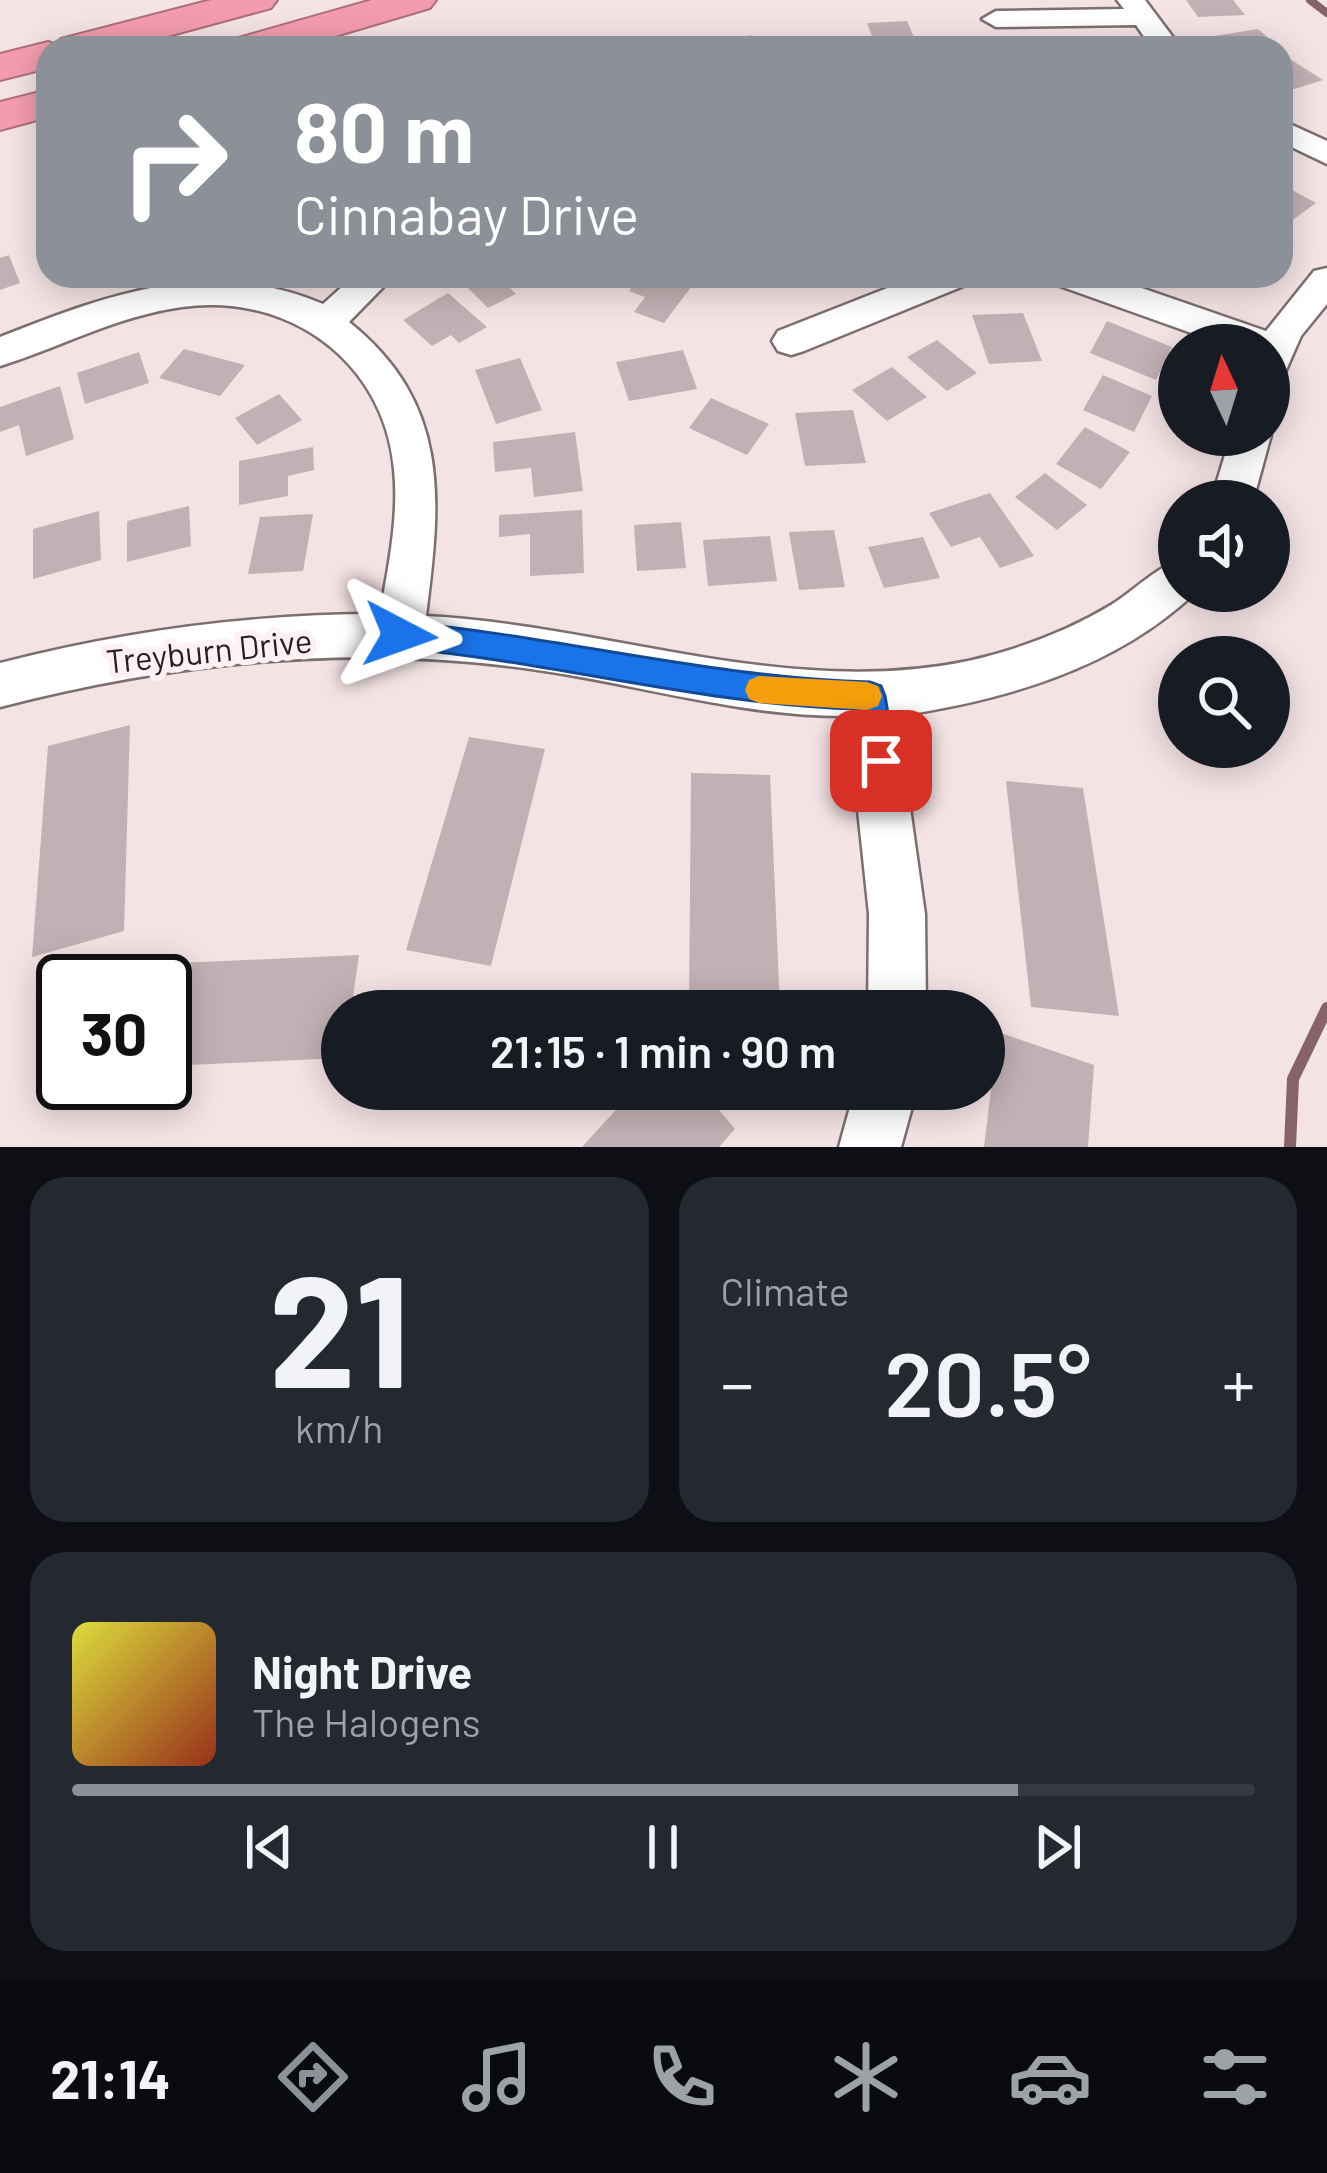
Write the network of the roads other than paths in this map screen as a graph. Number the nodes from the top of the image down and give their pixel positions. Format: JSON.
{"nodes":[{"id":1,"x":257,"y":0,"type":"edge"},
{"id":2,"x":416,"y":0,"type":"edge"},
{"id":3,"x":1135,"y":9,"type":"edge"},
{"id":4,"x":996,"y":19,"type":"dead end"},
{"id":5,"x":121,"y":36,"type":"edge"},
{"id":6,"x":292,"y":36,"type":"edge"},
{"id":7,"x":1156,"y":36,"type":"edge"},
{"id":8,"x":36,"y":58,"type":"edge"},
{"id":9,"x":0,"y":67,"type":"edge"},
{"id":10,"x":36,"y":106,"type":"edge"},
{"id":11,"x":0,"y":116,"type":"edge"},
{"id":12,"x":1293,"y":136,"type":"edge"},
{"id":13,"x":1327,"y":154,"type":"edge"},
{"id":14,"x":1327,"y":280,"type":"edge"},
{"id":15,"x":363,"y":288,"type":"edge"},
{"id":16,"x":922,"y":288,"type":"edge"},
{"id":17,"x":1101,"y":288,"type":"edge"},
{"id":18,"x":330,"y":319,"type":"junction"},
{"id":19,"x":1196,"y":324,"type":"edge"},
{"id":20,"x":1290,"y":326,"type":"edge"},
{"id":21,"x":790,"y":341,"type":"dead end"},
{"id":22,"x":0,"y":352,"type":"edge"},
{"id":23,"x":1158,"y":596,"type":"edge"},
{"id":24,"x":400,"y":635,"type":"junction"},
{"id":25,"x":0,"y":685,"type":"edge"},
{"id":26,"x":870,"y":696,"type":"junction"},
{"id":27,"x":897,"y":990,"type":"edge"},
{"id":28,"x":880,"y":1110,"type":"edge"},
{"id":29,"x":870,"y":1147,"type":"edge"}],
"edges":[{"from":1,"to":5,"type":"highway"},
{"from":2,"to":6,"type":"highway"},
{"from":3,"to":4,"type":"street"},
{"from":3,"to":7,"type":"street"},
{"from":8,"to":9,"type":"highway"},
{"from":10,"to":11,"type":"highway"},
{"from":12,"to":13,"type":"street"},
{"from":14,"to":20,"type":"street"},
{"from":15,"to":18,"type":"street"},
{"from":16,"to":21,"type":"street"},
{"from":17,"to":19,"type":"street"},
{"from":18,"to":22,"type":"street"},
{"from":18,"to":24,"type":"street"},
{"from":23,"to":26,"type":"street","name":"Treyburn Drive"},
{"from":24,"to":25,"type":"street","name":"Treyburn Drive"},
{"from":24,"to":26,"type":"street","name":"Treyburn Drive"},
{"from":26,"to":27,"type":"street"},
{"from":28,"to":29,"type":"street"}]}
